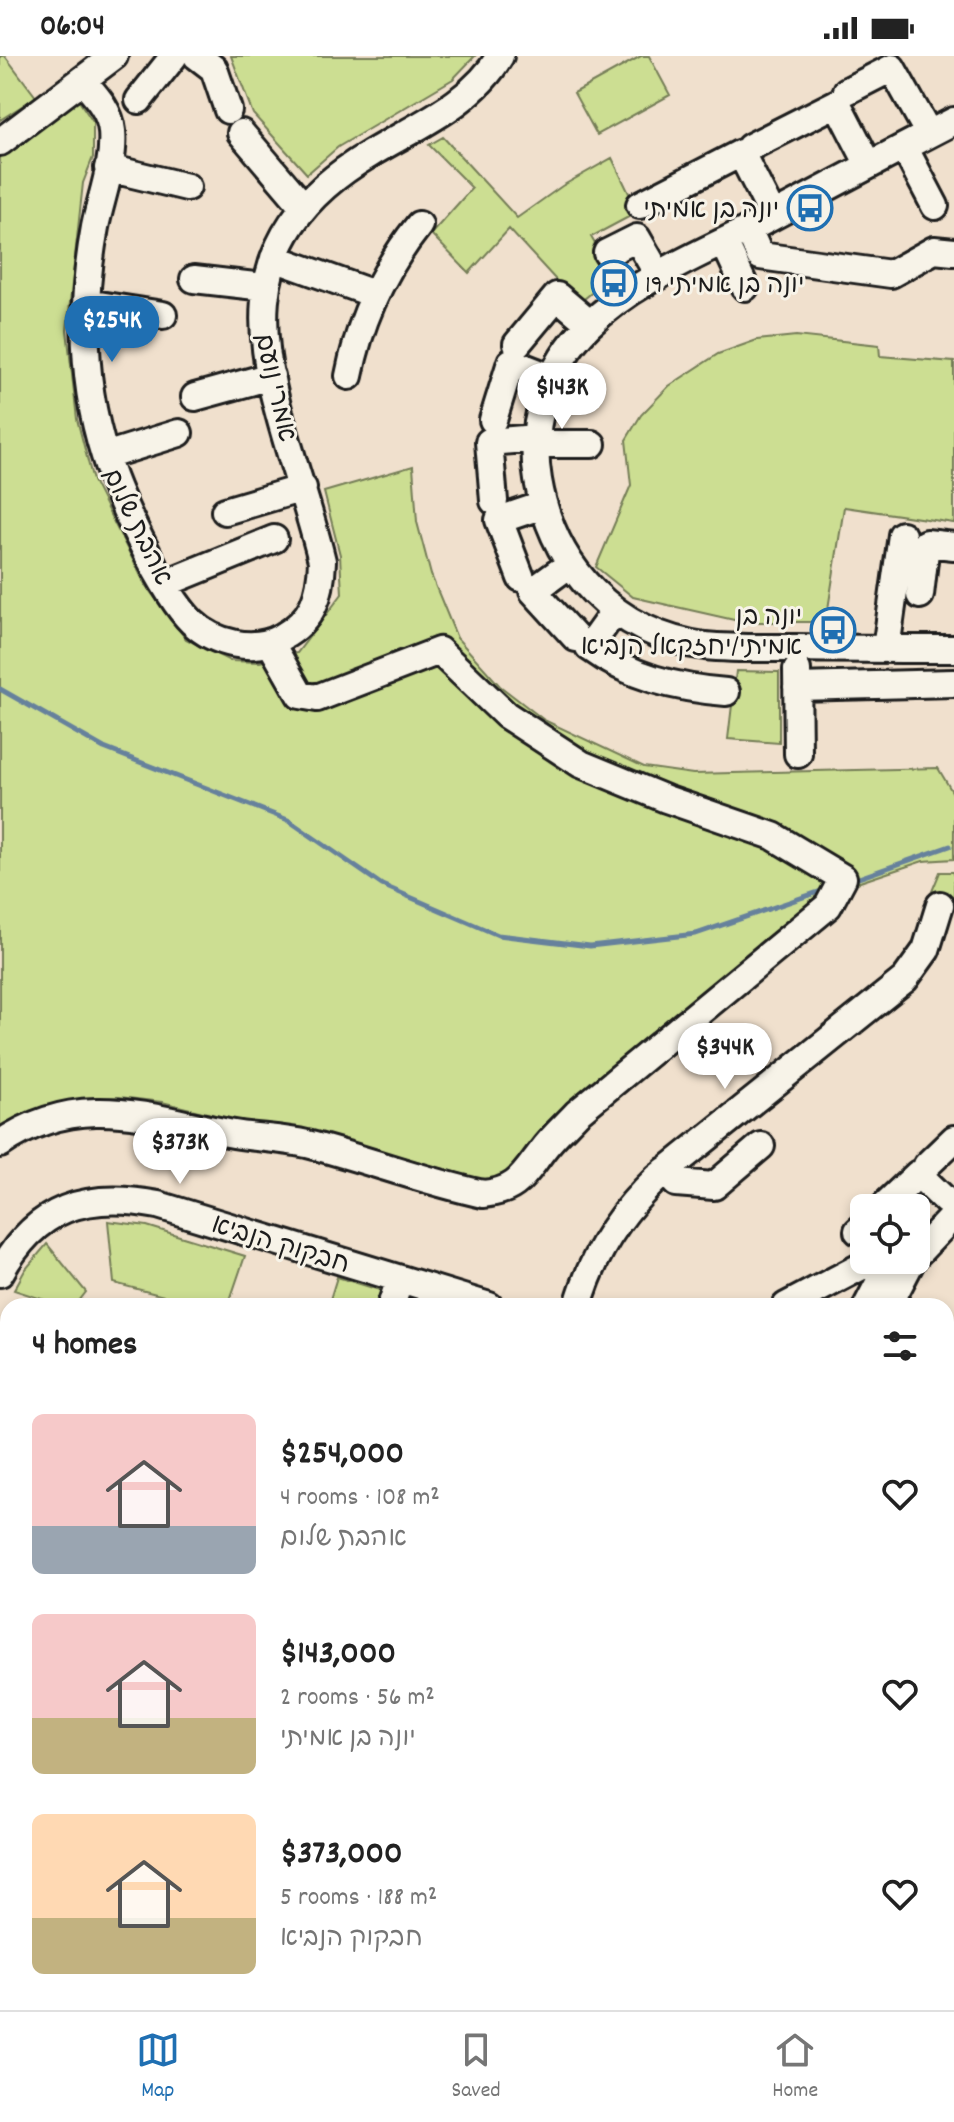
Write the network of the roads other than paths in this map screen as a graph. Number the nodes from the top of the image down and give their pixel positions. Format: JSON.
{"nodes":[{"id":1,"x":114,"y":56,"type":"edge"},
{"id":2,"x":174,"y":56,"type":"edge"},
{"id":3,"x":197,"y":56,"type":"edge"},
{"id":4,"x":500,"y":56,"type":"edge"},
{"id":5,"x":82,"y":80,"type":"junction"},
{"id":6,"x":847,"y":91,"type":"dead end"},
{"id":7,"x":139,"y":100,"type":"dead end"},
{"id":8,"x":228,"y":110,"type":"dead end"},
{"id":9,"x":954,"y":121,"type":"edge"},
{"id":10,"x":241,"y":133,"type":"dead end"},
{"id":11,"x":929,"y":134,"type":"junction"},
{"id":12,"x":3,"y":139,"type":"edge"},
{"id":13,"x":750,"y":147,"type":"dead end"},
{"id":14,"x":904,"y":147,"type":"junction"},
{"id":15,"x":869,"y":165,"type":"junction"},
{"id":16,"x":108,"y":168,"type":"junction"},
{"id":17,"x":187,"y":187,"type":"dead end"},
{"id":18,"x":640,"y":205,"type":"dead end"},
{"id":19,"x":935,"y":206,"type":"dead end"},
{"id":20,"x":304,"y":207,"type":"junction"},
{"id":21,"x":773,"y":216,"type":"junction"},
{"id":22,"x":419,"y":225,"type":"dead end"},
{"id":23,"x":748,"y":229,"type":"junction"},
{"id":24,"x":724,"y":242,"type":"junction"},
{"id":25,"x":954,"y":252,"type":"edge"},
{"id":26,"x":607,"y":253,"type":"dead end"},
{"id":27,"x":274,"y":258,"type":"junction"},
{"id":28,"x":659,"y":276,"type":"junction"},
{"id":29,"x":194,"y":279,"type":"dead end"},
{"id":30,"x":265,"y":287,"type":"junction"},
{"id":31,"x":745,"y":287,"type":"dead end"},
{"id":32,"x":374,"y":294,"type":"junction"},
{"id":33,"x":86,"y":303,"type":"junction"},
{"id":34,"x":163,"y":315,"type":"dead end"},
{"id":35,"x":590,"y":324,"type":"junction"},
{"id":36,"x":517,"y":344,"type":"dead end"},
{"id":37,"x":271,"y":376,"type":"junction"},
{"id":38,"x":349,"y":376,"type":"dead end"},
{"id":39,"x":552,"y":378,"type":"junction"},
{"id":40,"x":195,"y":397,"type":"dead end"},
{"id":41,"x":493,"y":420,"type":"dead end"},
{"id":42,"x":179,"y":433,"type":"dead end"},
{"id":43,"x":536,"y":441,"type":"junction"},
{"id":44,"x":592,"y":444,"type":"dead end"},
{"id":45,"x":105,"y":456,"type":"junction"},
{"id":46,"x":303,"y":488,"type":"junction"},
{"id":47,"x":494,"y":501,"type":"dead end"},
{"id":48,"x":543,"y":505,"type":"junction"},
{"id":49,"x":225,"y":511,"type":"dead end"},
{"id":50,"x":902,"y":535,"type":"dead end"},
{"id":51,"x":274,"y":539,"type":"dead end"},
{"id":52,"x":954,"y":546,"type":"edge"},
{"id":53,"x":570,"y":564,"type":"junction"},
{"id":54,"x":521,"y":578,"type":"dead end"},
{"id":55,"x":166,"y":583,"type":"junction"},
{"id":56,"x":920,"y":595,"type":"dead end"},
{"id":57,"x":614,"y":612,"type":"junction"},
{"id":58,"x":576,"y":638,"type":"dead end"},
{"id":59,"x":263,"y":643,"type":"junction"},
{"id":60,"x":796,"y":648,"type":"junction"},
{"id":61,"x":886,"y":649,"type":"junction"},
{"id":62,"x":954,"y":649,"type":"edge"},
{"id":63,"x":954,"y":683,"type":"edge"},
{"id":64,"x":797,"y":687,"type":"junction"},
{"id":65,"x":726,"y":692,"type":"dead end"},
{"id":66,"x":798,"y":754,"type":"dead end"},
{"id":67,"x":940,"y":905,"type":"dead end"},
{"id":68,"x":954,"y":1139,"type":"edge"},
{"id":69,"x":0,"y":1144,"type":"edge"},
{"id":70,"x":761,"y":1146,"type":"dead end"},
{"id":71,"x":927,"y":1165,"type":"dead end"},
{"id":72,"x":665,"y":1171,"type":"junction"},
{"id":73,"x":897,"y":1194,"type":"edge"},
{"id":74,"x":951,"y":1203,"type":"edge"},
{"id":75,"x":930,"y":1219,"type":"edge"},
{"id":76,"x":930,"y":1234,"type":"edge"},
{"id":77,"x":850,"y":1272,"type":"edge"},
{"id":78,"x":0,"y":1273,"type":"edge"},
{"id":79,"x":884,"y":1274,"type":"edge"},
{"id":80,"x":905,"y":1274,"type":"edge"},
{"id":81,"x":400,"y":1279,"type":"junction"},
{"id":82,"x":394,"y":1298,"type":"edge"},
{"id":83,"x":463,"y":1298,"type":"edge"},
{"id":84,"x":581,"y":1298,"type":"edge"},
{"id":85,"x":801,"y":1298,"type":"edge"},
{"id":86,"x":871,"y":1298,"type":"edge"},
{"id":87,"x":892,"y":1298,"type":"edge"}],
"edges":[{"from":1,"to":5,"type":"street"},
{"from":2,"to":7,"type":"street"},
{"from":3,"to":8,"type":"street"},
{"from":4,"to":20,"type":"street","name":"אמרי נועם"},
{"from":5,"to":12,"type":"street"},
{"from":5,"to":16,"type":"street","name":"אהבת שלום"},
{"from":6,"to":11,"type":"street"},
{"from":9,"to":11,"type":"street"},
{"from":10,"to":20,"type":"street"},
{"from":11,"to":14,"type":"street"},
{"from":13,"to":15,"type":"street"},
{"from":14,"to":15,"type":"street"},
{"from":14,"to":19,"type":"street"},
{"from":15,"to":21,"type":"street"},
{"from":16,"to":17,"type":"street"},
{"from":16,"to":33,"type":"street","name":"אהבת שלום"},
{"from":18,"to":21,"type":"street"},
{"from":20,"to":27,"type":"street","name":"אמרי נועם"},
{"from":21,"to":23,"type":"street"},
{"from":22,"to":32,"type":"street"},
{"from":23,"to":24,"type":"street"},
{"from":23,"to":25,"type":"street"},
{"from":24,"to":28,"type":"street"},
{"from":24,"to":31,"type":"street"},
{"from":26,"to":28,"type":"street"},
{"from":27,"to":30,"type":"street","name":"אמרי נועם"},
{"from":27,"to":32,"type":"street"},
{"from":28,"to":35,"type":"street"},
{"from":29,"to":30,"type":"street"},
{"from":30,"to":37,"type":"street","name":"אמרי נועם"},
{"from":32,"to":38,"type":"street"},
{"from":33,"to":34,"type":"street"},
{"from":33,"to":45,"type":"street","name":"אהבת שלום"},
{"from":35,"to":36,"type":"street"},
{"from":35,"to":39,"type":"street"},
{"from":37,"to":40,"type":"street"},
{"from":37,"to":46,"type":"street","name":"אמרי נועם"},
{"from":39,"to":41,"type":"street"},
{"from":39,"to":43,"type":"street"},
{"from":42,"to":45,"type":"street"},
{"from":43,"to":44,"type":"street"},
{"from":43,"to":47,"type":"street"},
{"from":43,"to":48,"type":"street"},
{"from":45,"to":55,"type":"street","name":"אהבת שלום"},
{"from":46,"to":49,"type":"street"},
{"from":46,"to":59,"type":"street","name":"אמרי נועם"},
{"from":48,"to":53,"type":"street"},
{"from":48,"to":54,"type":"street"},
{"from":50,"to":61,"type":"street"},
{"from":51,"to":55,"type":"street"},
{"from":52,"to":56,"type":"street"},
{"from":53,"to":57,"type":"street"},
{"from":53,"to":58,"type":"street"},
{"from":55,"to":59,"type":"street","name":"אהבת שלום"},
{"from":57,"to":60,"type":"street"},
{"from":57,"to":65,"type":"street"},
{"from":59,"to":69,"type":"street"},
{"from":60,"to":61,"type":"street"},
{"from":60,"to":64,"type":"street"},
{"from":61,"to":62,"type":"street"},
{"from":63,"to":64,"type":"street"},
{"from":64,"to":66,"type":"street"},
{"from":67,"to":72,"type":"street"},
{"from":68,"to":71,"type":"street"},
{"from":70,"to":72,"type":"street"},
{"from":72,"to":84,"type":"street"},
{"from":73,"to":74,"type":"street"},
{"from":74,"to":75,"type":"street"},
{"from":74,"to":76,"type":"street"},
{"from":77,"to":85,"type":"street"},
{"from":78,"to":81,"type":"street","name":"חבקוק הנביא"},
{"from":79,"to":86,"type":"street"},
{"from":80,"to":87,"type":"street"},
{"from":81,"to":82,"type":"street"},
{"from":81,"to":83,"type":"street","name":"חבקוק הנביא"}]}
